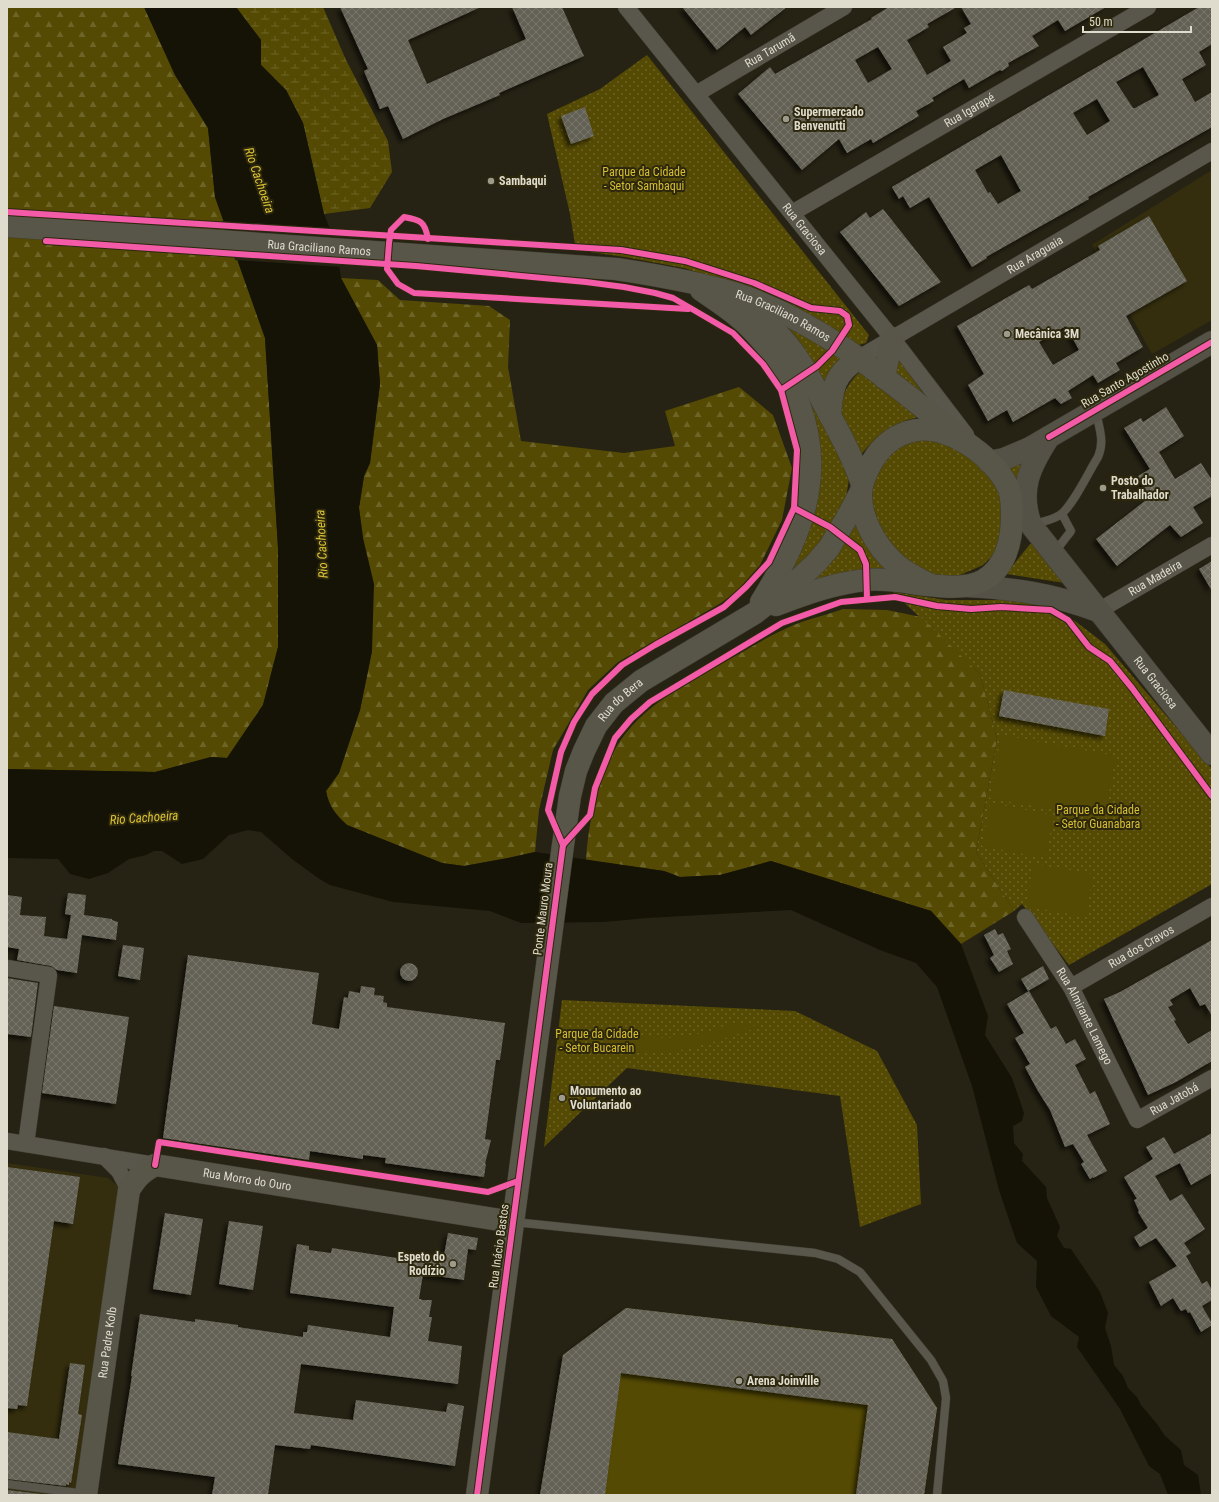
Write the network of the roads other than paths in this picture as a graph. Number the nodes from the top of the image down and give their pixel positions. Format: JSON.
{"nodes":[{"id":1,"x":626,"y":7,"type":"edge"},
{"id":2,"x":1148,"y":7,"type":"edge"},
{"id":3,"x":834,"y":10,"type":"edge"},
{"id":4,"x":696,"y":94,"type":"junction"},
{"id":5,"x":1212,"y":151,"type":"edge"},
{"id":6,"x":792,"y":213,"type":"junction"},
{"id":7,"x":7,"y":226,"type":"edge"},
{"id":8,"x":678,"y":280,"type":"junction"},
{"id":9,"x":701,"y":290,"type":"junction"},
{"id":10,"x":892,"y":338,"type":"junction"},
{"id":11,"x":1212,"y":342,"type":"edge"},
{"id":12,"x":859,"y":358,"type":"junction"},
{"id":13,"x":884,"y":378,"type":"junction"},
{"id":14,"x":1095,"y":410,"type":"junction"},
{"id":15,"x":830,"y":416,"type":"junction"},
{"id":16,"x":1049,"y":437,"type":"junction"},
{"id":17,"x":980,"y":454,"type":"junction"},
{"id":18,"x":862,"y":488,"type":"junction"},
{"id":19,"x":1062,"y":514,"type":"junction"},
{"id":20,"x":1028,"y":515,"type":"junction"},
{"id":21,"x":1212,"y":545,"type":"edge"},
{"id":22,"x":1010,"y":546,"type":"junction"},
{"id":23,"x":1053,"y":554,"type":"junction"},
{"id":24,"x":930,"y":585,"type":"junction"},
{"id":25,"x":965,"y":586,"type":"junction"},
{"id":26,"x":1098,"y":611,"type":"junction"},
{"id":27,"x":755,"y":613,"type":"junction"},
{"id":28,"x":1208,"y":743,"type":"edge"},
{"id":29,"x":562,"y":845,"type":"joint"},
{"id":30,"x":1212,"y":906,"type":"edge"},
{"id":31,"x":1025,"y":916,"type":"dead end"},
{"id":32,"x":7,"y":968,"type":"edge"},
{"id":33,"x":545,"y":975,"type":"joint"},
{"id":34,"x":1071,"y":987,"type":"junction"},
{"id":35,"x":1212,"y":1078,"type":"edge"},
{"id":36,"x":1137,"y":1120,"type":"joint"},
{"id":37,"x":7,"y":1141,"type":"edge"},
{"id":38,"x":26,"y":1144,"type":"junction"},
{"id":39,"x":104,"y":1156,"type":"junction"},
{"id":40,"x":155,"y":1165,"type":"junction"},
{"id":41,"x":517,"y":1187,"type":"junction"},
{"id":42,"x":129,"y":1190,"type":"junction"},
{"id":43,"x":488,"y":1218,"type":"junction"},
{"id":44,"x":513,"y":1222,"type":"junction"},
{"id":45,"x":510,"y":1244,"type":"junction"},
{"id":46,"x":7,"y":1484,"type":"edge"},
{"id":47,"x":86,"y":1494,"type":"edge"},
{"id":48,"x":477,"y":1495,"type":"edge"},
{"id":49,"x":937,"y":1495,"type":"edge"}],
"edges":[{"from":1,"to":4,"type":"street","name":"Rua Graciosa"},
{"from":2,"to":6,"type":"street","name":"Rua Igarapé"},
{"from":3,"to":4,"type":"street","name":"Rua Tarumã"},
{"from":4,"to":6,"type":"street","name":"Rua Graciosa"},
{"from":5,"to":10,"type":"street","name":"Rua Araguaia"},
{"from":6,"to":10,"type":"street","name":"Rua Graciosa"},
{"from":7,"to":8,"type":"main road","name":"Rua Graciliano Ramos"},
{"from":8,"to":9,"type":"main road","name":"Rua Graciliano Ramos"},
{"from":8,"to":12,"type":"main road","name":"Rua Graciliano Ramos"},
{"from":9,"to":15,"type":"main road","name":"Rua Graciliano Ramos"},
{"from":9,"to":27,"type":"main road"},
{"from":10,"to":12,"type":"street","name":"Rua Araguaia"},
{"from":10,"to":13,"type":"main road"},
{"from":10,"to":17,"type":"street","name":"Rua Graciosa"},
{"from":11,"to":14,"type":"main road","name":"Rua Santo Agostinho"},
{"from":12,"to":13,"type":"main road","name":"Rua Graciliano Ramos"},
{"from":12,"to":15,"type":"main road"},
{"from":13,"to":17,"type":"main road","name":"Rua Graciliano Ramos"},
{"from":14,"to":16,"type":"main road","name":"Rua Santo Agostinho"},
{"from":14,"to":19,"type":"lane"},
{"from":15,"to":18,"type":"main road","name":"Rua Graciliano Ramos"},
{"from":16,"to":17,"type":"main road","name":"Rua Santo Agostinho"},
{"from":16,"to":20,"type":"main road","name":"Rua Santo Agostinho"},
{"from":17,"to":18,"type":"main road","name":"Rua do Bera"},
{"from":17,"to":22,"type":"main road"},
{"from":18,"to":24,"type":"main road"},
{"from":18,"to":27,"type":"main road","name":"Rua do Bera"},
{"from":19,"to":20,"type":"lane"},
{"from":19,"to":23,"type":"lane"},
{"from":20,"to":22,"type":"main road"},
{"from":20,"to":23,"type":"main road","name":"Rua Graciosa"},
{"from":21,"to":26,"type":"street","name":"Rua Madeira"},
{"from":22,"to":25,"type":"main road"},
{"from":23,"to":26,"type":"main road","name":"Rua Graciosa"},
{"from":24,"to":25,"type":"main road","name":"Rua do Bera"},
{"from":24,"to":27,"type":"main road","name":"Rua do Bera"},
{"from":25,"to":26,"type":"main road"},
{"from":26,"to":28,"type":"main road","name":"Rua Graciosa"},
{"from":27,"to":29,"type":"main road","name":"Rua do Bera"},
{"from":29,"to":33,"type":"main road","name":"Ponte Mauro Moura"},
{"from":30,"to":34,"type":"street","name":"Rua dos Cravos"},
{"from":31,"to":34,"type":"street","name":"Rua Almirante Lamego"},
{"from":32,"to":38,"type":"street"},
{"from":33,"to":41,"type":"main road","name":"Rua Inácio Bastos"},
{"from":34,"to":36,"type":"street","name":"Rua Almirante Lamego"},
{"from":35,"to":36,"type":"street","name":"Rua Jatobá"},
{"from":37,"to":38,"type":"street","name":"Rua Morro do Ouro"},
{"from":38,"to":39,"type":"street","name":"Rua Morro do Ouro"},
{"from":39,"to":40,"type":"street","name":"Rua Morro do Ouro"},
{"from":39,"to":42,"type":"street"},
{"from":40,"to":42,"type":"main road","name":"Rua Padre Kolb"},
{"from":40,"to":43,"type":"main road","name":"Rua Morro do Ouro"},
{"from":41,"to":43,"type":"main road"},
{"from":41,"to":44,"type":"main road","name":"Rua Inácio Bastos"},
{"from":42,"to":47,"type":"main road","name":"Rua Padre Kolb"},
{"from":43,"to":44,"type":"main road","name":"Rua Morro do Ouro"},
{"from":43,"to":45,"type":"main road"},
{"from":44,"to":45,"type":"main road","name":"Rua Inácio Bastos"},
{"from":44,"to":49,"type":"lane"},
{"from":45,"to":48,"type":"main road","name":"Rua Inácio Bastos"},
{"from":46,"to":47,"type":"lane"}]}
